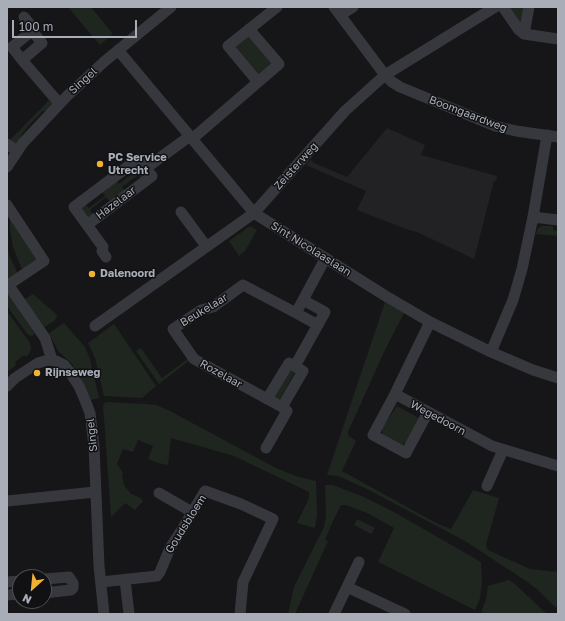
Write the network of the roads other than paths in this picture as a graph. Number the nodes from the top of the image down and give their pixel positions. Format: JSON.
{"nodes":[{"id":1,"x":171,"y":7,"type":"edge"},
{"id":2,"x":277,"y":7,"type":"edge"},
{"id":3,"x":353,"y":7,"type":"edge"},
{"id":4,"x":495,"y":7,"type":"edge"},
{"id":5,"x":503,"y":7,"type":"edge"},
{"id":6,"x":529,"y":7,"type":"edge"},
{"id":7,"x":337,"y":11,"type":"edge"},
{"id":8,"x":24,"y":17,"type":"dead end"},
{"id":9,"x":249,"y":29,"type":"junction"},
{"id":10,"x":32,"y":31,"type":"junction"},
{"id":11,"x":524,"y":34,"type":"junction"},
{"id":12,"x":558,"y":39,"type":"edge"},
{"id":13,"x":118,"y":50,"type":"junction"},
{"id":14,"x":22,"y":60,"type":"junction"},
{"id":15,"x":385,"y":75,"type":"junction"},
{"id":16,"x":258,"y":82,"type":"junction"},
{"id":17,"x":59,"y":103,"type":"junction"},
{"id":18,"x":552,"y":136,"type":"edge"},
{"id":19,"x":191,"y":138,"type":"junction"},
{"id":20,"x":7,"y":144,"type":"edge"},
{"id":21,"x":17,"y":151,"type":"junction"},
{"id":22,"x":7,"y":167,"type":"edge"},
{"id":23,"x":146,"y":168,"type":"junction"},
{"id":24,"x":7,"y":206,"type":"edge"},
{"id":25,"x":181,"y":212,"type":"dead end"},
{"id":26,"x":254,"y":213,"type":"junction"},
{"id":27,"x":533,"y":217,"type":"junction"},
{"id":28,"x":558,"y":220,"type":"edge"},
{"id":29,"x":87,"y":225,"type":"junction"},
{"id":30,"x":206,"y":246,"type":"junction"},
{"id":31,"x":106,"y":257,"type":"dead end"},
{"id":32,"x":325,"y":259,"type":"junction"},
{"id":33,"x":7,"y":284,"type":"edge"},
{"id":34,"x":303,"y":300,"type":"junction"},
{"id":35,"x":296,"y":313,"type":"junction"},
{"id":36,"x":430,"y":322,"type":"junction"},
{"id":37,"x":318,"y":325,"type":"junction"},
{"id":38,"x":95,"y":326,"type":"dead end"},
{"id":39,"x":175,"y":328,"type":"joint"},
{"id":40,"x":491,"y":352,"type":"junction"},
{"id":41,"x":52,"y":360,"type":"junction"},
{"id":42,"x":295,"y":366,"type":"junction"},
{"id":43,"x":558,"y":378,"type":"edge"},
{"id":44,"x":7,"y":386,"type":"edge"},
{"id":45,"x":395,"y":394,"type":"junction"},
{"id":46,"x":267,"y":399,"type":"junction"},
{"id":47,"x":282,"y":407,"type":"junction"},
{"id":48,"x":428,"y":412,"type":"junction"},
{"id":49,"x":266,"y":448,"type":"dead end"},
{"id":50,"x":503,"y":450,"type":"junction"},
{"id":51,"x":558,"y":466,"type":"edge"},
{"id":52,"x":487,"y":486,"type":"dead end"},
{"id":53,"x":95,"y":492,"type":"junction"},
{"id":54,"x":159,"y":493,"type":"dead end"},
{"id":55,"x":7,"y":501,"type":"edge"},
{"id":56,"x":192,"y":512,"type":"junction"},
{"id":57,"x":359,"y":562,"type":"dead end"},
{"id":58,"x":52,"y":578,"type":"edge"},
{"id":59,"x":126,"y":580,"type":"junction"},
{"id":60,"x":101,"y":582,"type":"junction"},
{"id":61,"x":347,"y":586,"type":"junction"},
{"id":62,"x":52,"y":591,"type":"edge"},
{"id":63,"x":104,"y":614,"type":"edge"},
{"id":64,"x":129,"y":614,"type":"edge"},
{"id":65,"x":240,"y":614,"type":"edge"},
{"id":66,"x":334,"y":614,"type":"edge"},
{"id":67,"x":405,"y":614,"type":"edge"}],
"edges":[{"from":1,"to":13,"type":"street","name":"Singel"},
{"from":2,"to":9,"type":"street"},
{"from":3,"to":7,"type":"street"},
{"from":4,"to":15,"type":"street","name":"Zeisterweg"},
{"from":5,"to":11,"type":"street"},
{"from":6,"to":11,"type":"street"},
{"from":7,"to":15,"type":"street","name":"Boomgaardweg"},
{"from":8,"to":10,"type":"street"},
{"from":9,"to":16,"type":"street"},
{"from":9,"to":16,"type":"street"},
{"from":10,"to":14,"type":"street"},
{"from":10,"to":14,"type":"street"},
{"from":11,"to":12,"type":"street"},
{"from":13,"to":17,"type":"street","name":"Singel"},
{"from":13,"to":19,"type":"street","name":"Sint Nicolaaslaan"},
{"from":14,"to":17,"type":"street"},
{"from":15,"to":18,"type":"street","name":"Boomgaardweg"},
{"from":15,"to":26,"type":"street","name":"Zeisterweg"},
{"from":16,"to":19,"type":"street"},
{"from":17,"to":21,"type":"street","name":"Singel"},
{"from":18,"to":27,"type":"street"},
{"from":19,"to":23,"type":"street"},
{"from":19,"to":26,"type":"street","name":"Sint Nicolaaslaan"},
{"from":20,"to":21,"type":"street"},
{"from":21,"to":22,"type":"street","name":"Singel"},
{"from":23,"to":29,"type":"street","name":"Hazelaar"},
{"from":23,"to":29,"type":"street","name":"Hazelaar"},
{"from":24,"to":33,"type":"street"},
{"from":25,"to":30,"type":"street"},
{"from":26,"to":30,"type":"street","name":"Zeisterweg"},
{"from":26,"to":32,"type":"street","name":"Sint Nicolaaslaan"},
{"from":27,"to":28,"type":"street"},
{"from":27,"to":40,"type":"street"},
{"from":29,"to":31,"type":"street"},
{"from":30,"to":38,"type":"street","name":"Zeisterweg"},
{"from":32,"to":34,"type":"street"},
{"from":32,"to":36,"type":"street","name":"Sint Nicolaaslaan"},
{"from":33,"to":41,"type":"street"},
{"from":34,"to":35,"type":"street"},
{"from":34,"to":37,"type":"street"},
{"from":35,"to":37,"type":"street"},
{"from":35,"to":39,"type":"street","name":"Beukelaar"},
{"from":36,"to":40,"type":"street","name":"Sint Nicolaaslaan"},
{"from":36,"to":45,"type":"street"},
{"from":37,"to":42,"type":"street"},
{"from":39,"to":46,"type":"street","name":"Rozelaar"},
{"from":40,"to":43,"type":"street","name":"Sint Nicolaaslaan"},
{"from":41,"to":44,"type":"street"},
{"from":41,"to":53,"type":"street","name":"Singel"},
{"from":42,"to":46,"type":"street"},
{"from":42,"to":47,"type":"street"},
{"from":45,"to":48,"type":"street","name":"Wegedoorn"},
{"from":45,"to":48,"type":"street"},
{"from":46,"to":47,"type":"street","name":"Rozelaar"},
{"from":47,"to":49,"type":"street"},
{"from":48,"to":50,"type":"street","name":"Wegedoorn"},
{"from":50,"to":51,"type":"street","name":"Wegedoorn"},
{"from":50,"to":52,"type":"street"},
{"from":53,"to":55,"type":"street"},
{"from":53,"to":60,"type":"street","name":"Singel"},
{"from":54,"to":56,"type":"street"},
{"from":56,"to":59,"type":"street","name":"Goudsbloem"},
{"from":56,"to":65,"type":"street","name":"Goudsbloem"},
{"from":57,"to":61,"type":"street"},
{"from":58,"to":62,"type":"street"},
{"from":59,"to":60,"type":"street","name":"Goudsbloem"},
{"from":59,"to":64,"type":"street"},
{"from":60,"to":63,"type":"street","name":"Singel"},
{"from":61,"to":66,"type":"street"},
{"from":61,"to":67,"type":"street"}]}
